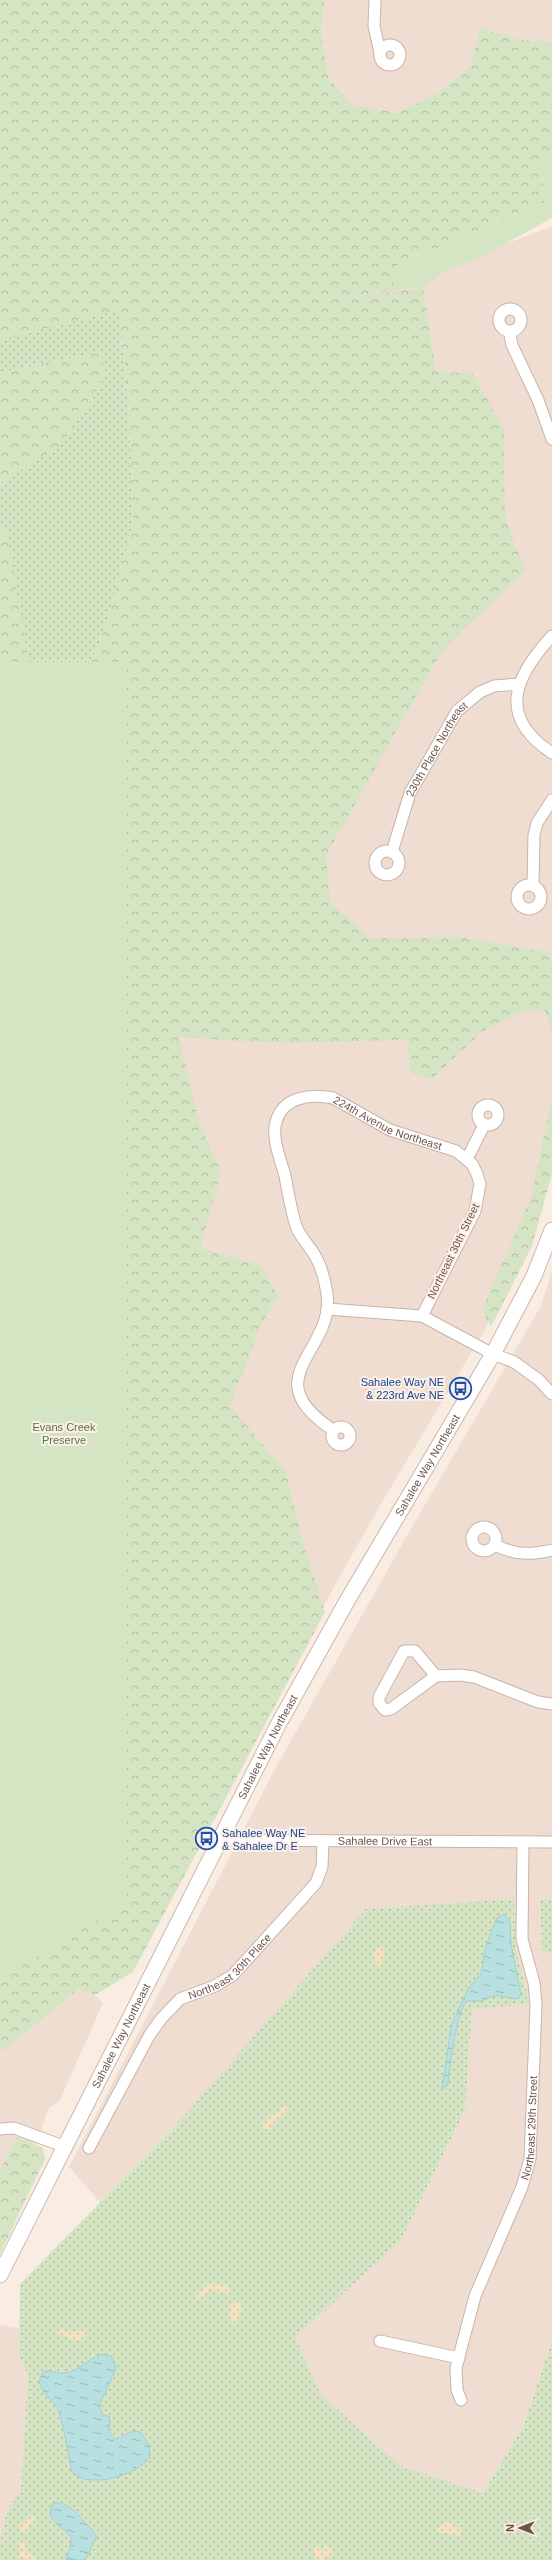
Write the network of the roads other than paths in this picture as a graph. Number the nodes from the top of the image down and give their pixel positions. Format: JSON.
{"nodes":[{"id":1,"x":375,"y":0,"type":"edge"},
{"id":2,"x":380,"y":53,"type":"dead end"},
{"id":3,"x":509,"y":331,"type":"dead end"},
{"id":4,"x":552,"y":439,"type":"edge"},
{"id":5,"x":552,"y":636,"type":"edge"},
{"id":6,"x":519,"y":684,"type":"junction"},
{"id":7,"x":552,"y":753,"type":"edge"},
{"id":8,"x":552,"y":800,"type":"edge"},
{"id":9,"x":392,"y":852,"type":"dead end"},
{"id":10,"x":533,"y":886,"type":"dead end"},
{"id":11,"x":484,"y":1125,"type":"dead end"},
{"id":12,"x":467,"y":1159,"type":"junction"},
{"id":13,"x":480,"y":1184,"type":"joint"},
{"id":14,"x":552,"y":1230,"type":"edge"},
{"id":15,"x":327,"y":1309,"type":"junction"},
{"id":16,"x":422,"y":1316,"type":"junction"},
{"id":17,"x":493,"y":1354,"type":"junction"},
{"id":18,"x":552,"y":1394,"type":"edge"},
{"id":19,"x":333,"y":1430,"type":"dead end"},
{"id":20,"x":495,"y":1545,"type":"dead end"},
{"id":21,"x":552,"y":1550,"type":"edge"},
{"id":22,"x":436,"y":1676,"type":"junction"},
{"id":23,"x":552,"y":1704,"type":"edge"},
{"id":24,"x":219,"y":1840,"type":"junction"},
{"id":25,"x":323,"y":1842,"type":"junction"},
{"id":26,"x":522,"y":1842,"type":"junction"},
{"id":27,"x":552,"y":1842,"type":"edge"},
{"id":28,"x":0,"y":2129,"type":"edge"},
{"id":29,"x":64,"y":2146,"type":"junction"},
{"id":30,"x":89,"y":2148,"type":"dead end"},
{"id":31,"x":0,"y":2275,"type":"edge"},
{"id":32,"x":380,"y":2342,"type":"dead end"},
{"id":33,"x":459,"y":2358,"type":"junction"},
{"id":34,"x":461,"y":2400,"type":"dead end"}],
"edges":[{"from":1,"to":2,"type":"street"},
{"from":3,"to":4,"type":"street"},
{"from":5,"to":6,"type":"street"},
{"from":6,"to":7,"type":"street"},
{"from":6,"to":9,"type":"street","name":"230th Place Northeast"},
{"from":8,"to":10,"type":"street"},
{"from":11,"to":12,"type":"street"},
{"from":12,"to":13,"type":"street","name":"224th Avenue Northeast"},
{"from":12,"to":15,"type":"street","name":"224th Avenue Northeast"},
{"from":13,"to":16,"type":"street","name":"Northeast 30th Street"},
{"from":14,"to":17,"type":"main road","name":"Sahalee Way Northeast"},
{"from":15,"to":16,"type":"street"},
{"from":15,"to":19,"type":"street"},
{"from":16,"to":17,"type":"street"},
{"from":17,"to":18,"type":"street"},
{"from":17,"to":24,"type":"main road","name":"Sahalee Way Northeast"},
{"from":20,"to":21,"type":"street"},
{"from":22,"to":22,"type":"street"},
{"from":22,"to":23,"type":"street"},
{"from":24,"to":25,"type":"street","name":"Sahalee Drive East"},
{"from":24,"to":29,"type":"main road","name":"Sahalee Way Northeast"},
{"from":25,"to":26,"type":"street","name":"Sahalee Drive East"},
{"from":25,"to":30,"type":"street","name":"Northeast 30th Place"},
{"from":26,"to":27,"type":"street","name":"Sahalee Drive East"},
{"from":26,"to":33,"type":"street","name":"Northeast 29th Street"},
{"from":28,"to":29,"type":"street"},
{"from":29,"to":31,"type":"main road","name":"Sahalee Way Northeast"},
{"from":32,"to":33,"type":"street"},
{"from":33,"to":34,"type":"street","name":"Northeast 29th Street"}]}
